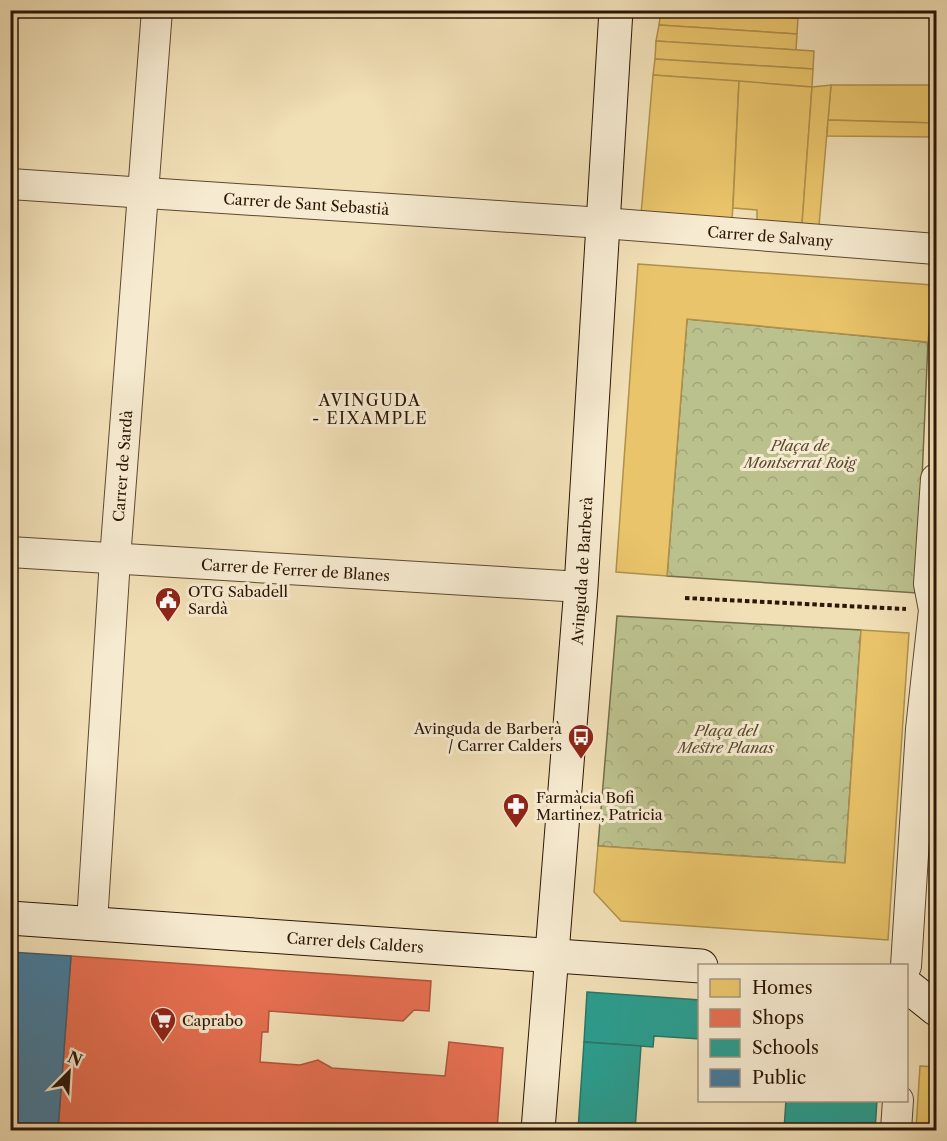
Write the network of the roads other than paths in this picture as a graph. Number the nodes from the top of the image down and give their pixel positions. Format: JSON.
{"nodes":[{"id":1,"x":157,"y":10,"type":"edge"},
{"id":2,"x":616,"y":10,"type":"edge"},
{"id":3,"x":10,"y":184,"type":"edge"},
{"id":4,"x":144,"y":194,"type":"junction"},
{"id":5,"x":603,"y":223,"type":"junction"},
{"id":6,"x":936,"y":249,"type":"edge"},
{"id":7,"x":936,"y":479,"type":"edge"},
{"id":8,"x":10,"y":552,"type":"edge"},
{"id":9,"x":115,"y":559,"type":"junction"},
{"id":10,"x":581,"y":587,"type":"junction"},
{"id":11,"x":935,"y":610,"type":"edge"},
{"id":12,"x":10,"y":918,"type":"edge"},
{"id":13,"x":92,"y":923,"type":"junction"},
{"id":14,"x":550,"y":956,"type":"junction"},
{"id":15,"x":906,"y":964,"type":"edge"},
{"id":16,"x":698,"y":966,"type":"edge"},
{"id":17,"x":908,"y":985,"type":"edge"},
{"id":18,"x":908,"y":987,"type":"edge"},
{"id":19,"x":936,"y":988,"type":"edge"},
{"id":20,"x":936,"y":1009,"type":"edge"},
{"id":21,"x":898,"y":1102,"type":"edge"},
{"id":22,"x":538,"y":1131,"type":"edge"},
{"id":23,"x":896,"y":1131,"type":"edge"}],
"edges":[{"from":1,"to":4,"type":"street","name":"Carrer de Sardà"},
{"from":2,"to":5,"type":"street","name":"Avinguda de Barberà"},
{"from":3,"to":4,"type":"street","name":"Carrer de Sant Sebastià"},
{"from":4,"to":5,"type":"street","name":"Carrer de Sant Sebastià"},
{"from":4,"to":9,"type":"street","name":"Carrer de Sardà"},
{"from":5,"to":6,"type":"street","name":"Carrer de Salvany"},
{"from":5,"to":10,"type":"street","name":"Avinguda de Barberà"},
{"from":7,"to":11,"type":"street"},
{"from":8,"to":9,"type":"street","name":"Carrer de Ferrer de Blanes"},
{"from":9,"to":10,"type":"street","name":"Carrer de Ferrer de Blanes"},
{"from":9,"to":13,"type":"street","name":"Carrer de Sardà"},
{"from":10,"to":14,"type":"street","name":"Avinguda de Barberà"},
{"from":11,"to":15,"type":"street"},
{"from":12,"to":13,"type":"street","name":"Carrer dels Calders"},
{"from":13,"to":14,"type":"street","name":"Carrer dels Calders"},
{"from":14,"to":16,"type":"street","name":"Carrer dels Calders"},
{"from":14,"to":22,"type":"street","name":"Avinguda de Barberà"},
{"from":17,"to":19,"type":"street"},
{"from":18,"to":20,"type":"street"},
{"from":21,"to":23,"type":"street"}]}
